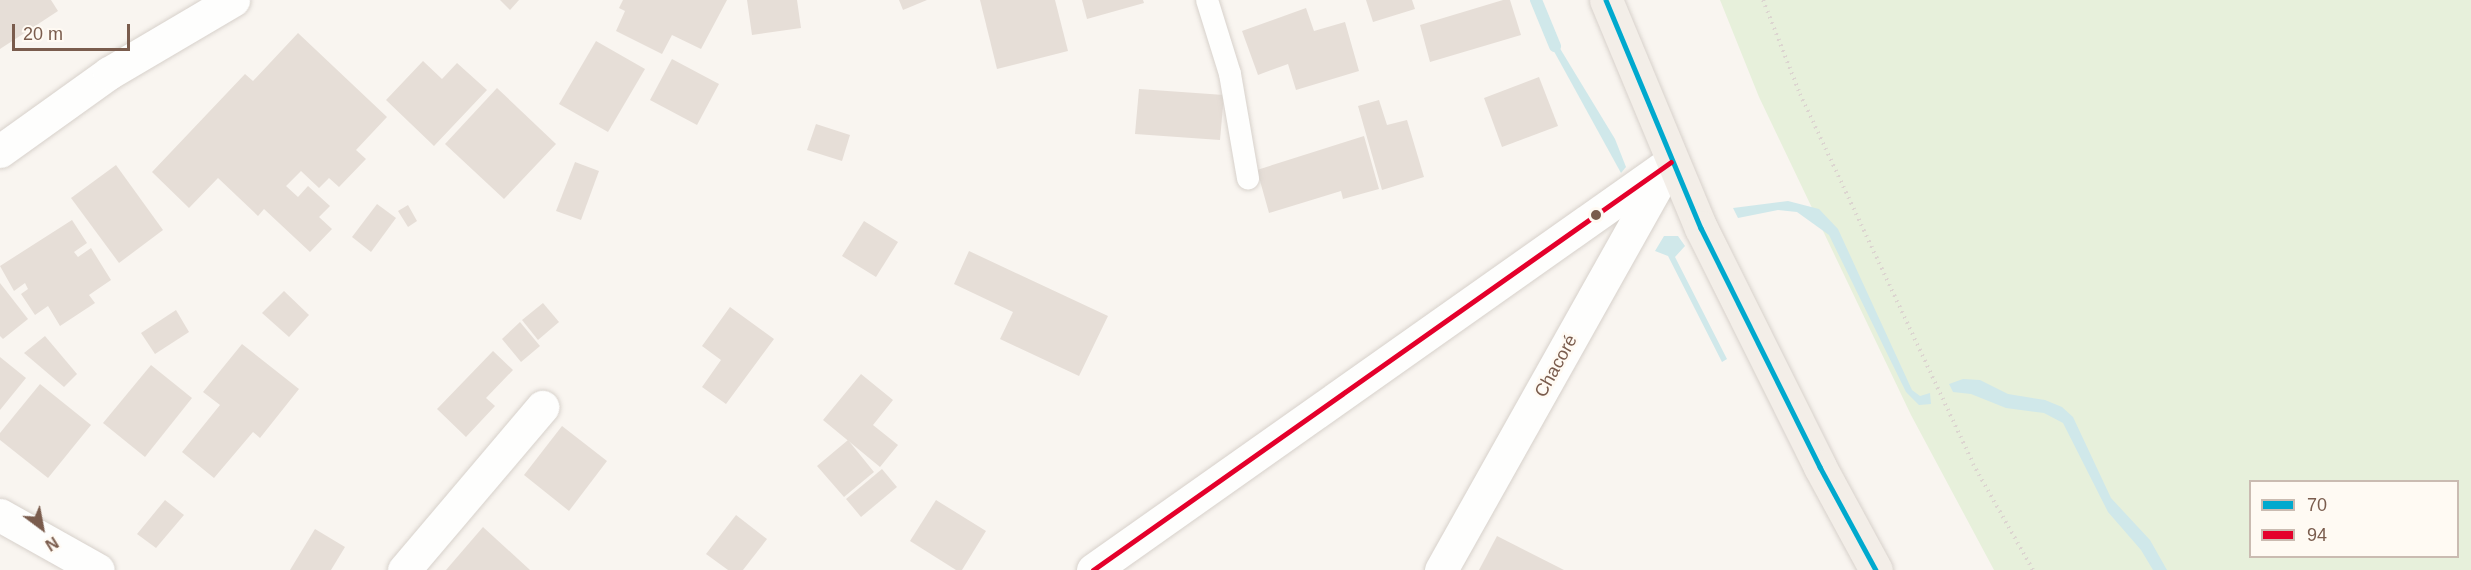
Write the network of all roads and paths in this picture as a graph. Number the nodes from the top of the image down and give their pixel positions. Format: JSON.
{"nodes":[{"id":1,"x":233,"y":0,"type":"edge"},
{"id":2,"x":1207,"y":0,"type":"edge"},
{"id":3,"x":1606,"y":0,"type":"edge"},
{"id":4,"x":1762,"y":0,"type":"edge"},
{"id":5,"x":0,"y":151,"type":"edge"},
{"id":6,"x":1671,"y":162,"type":"junction"},
{"id":7,"x":1248,"y":178,"type":"dead end"},
{"id":8,"x":542,"y":407,"type":"dead end"},
{"id":9,"x":0,"y":515,"type":"edge"},
{"id":10,"x":98,"y":570,"type":"edge"},
{"id":11,"x":404,"y":570,"type":"edge"},
{"id":12,"x":1093,"y":570,"type":"edge"},
{"id":13,"x":1441,"y":570,"type":"edge"},
{"id":14,"x":1876,"y":570,"type":"edge"},
{"id":15,"x":2033,"y":570,"type":"edge"}],
"edges":[{"from":1,"to":5,"type":"street"},
{"from":2,"to":7,"type":"lane"},
{"from":3,"to":6,"type":"main road"},
{"from":4,"to":15,"type":"path"},
{"from":6,"to":12,"type":"street"},
{"from":6,"to":13,"type":"street","name":"Chacoré"},
{"from":6,"to":14,"type":"main road"},
{"from":8,"to":11,"type":"street"},
{"from":9,"to":10,"type":"street"}]}
